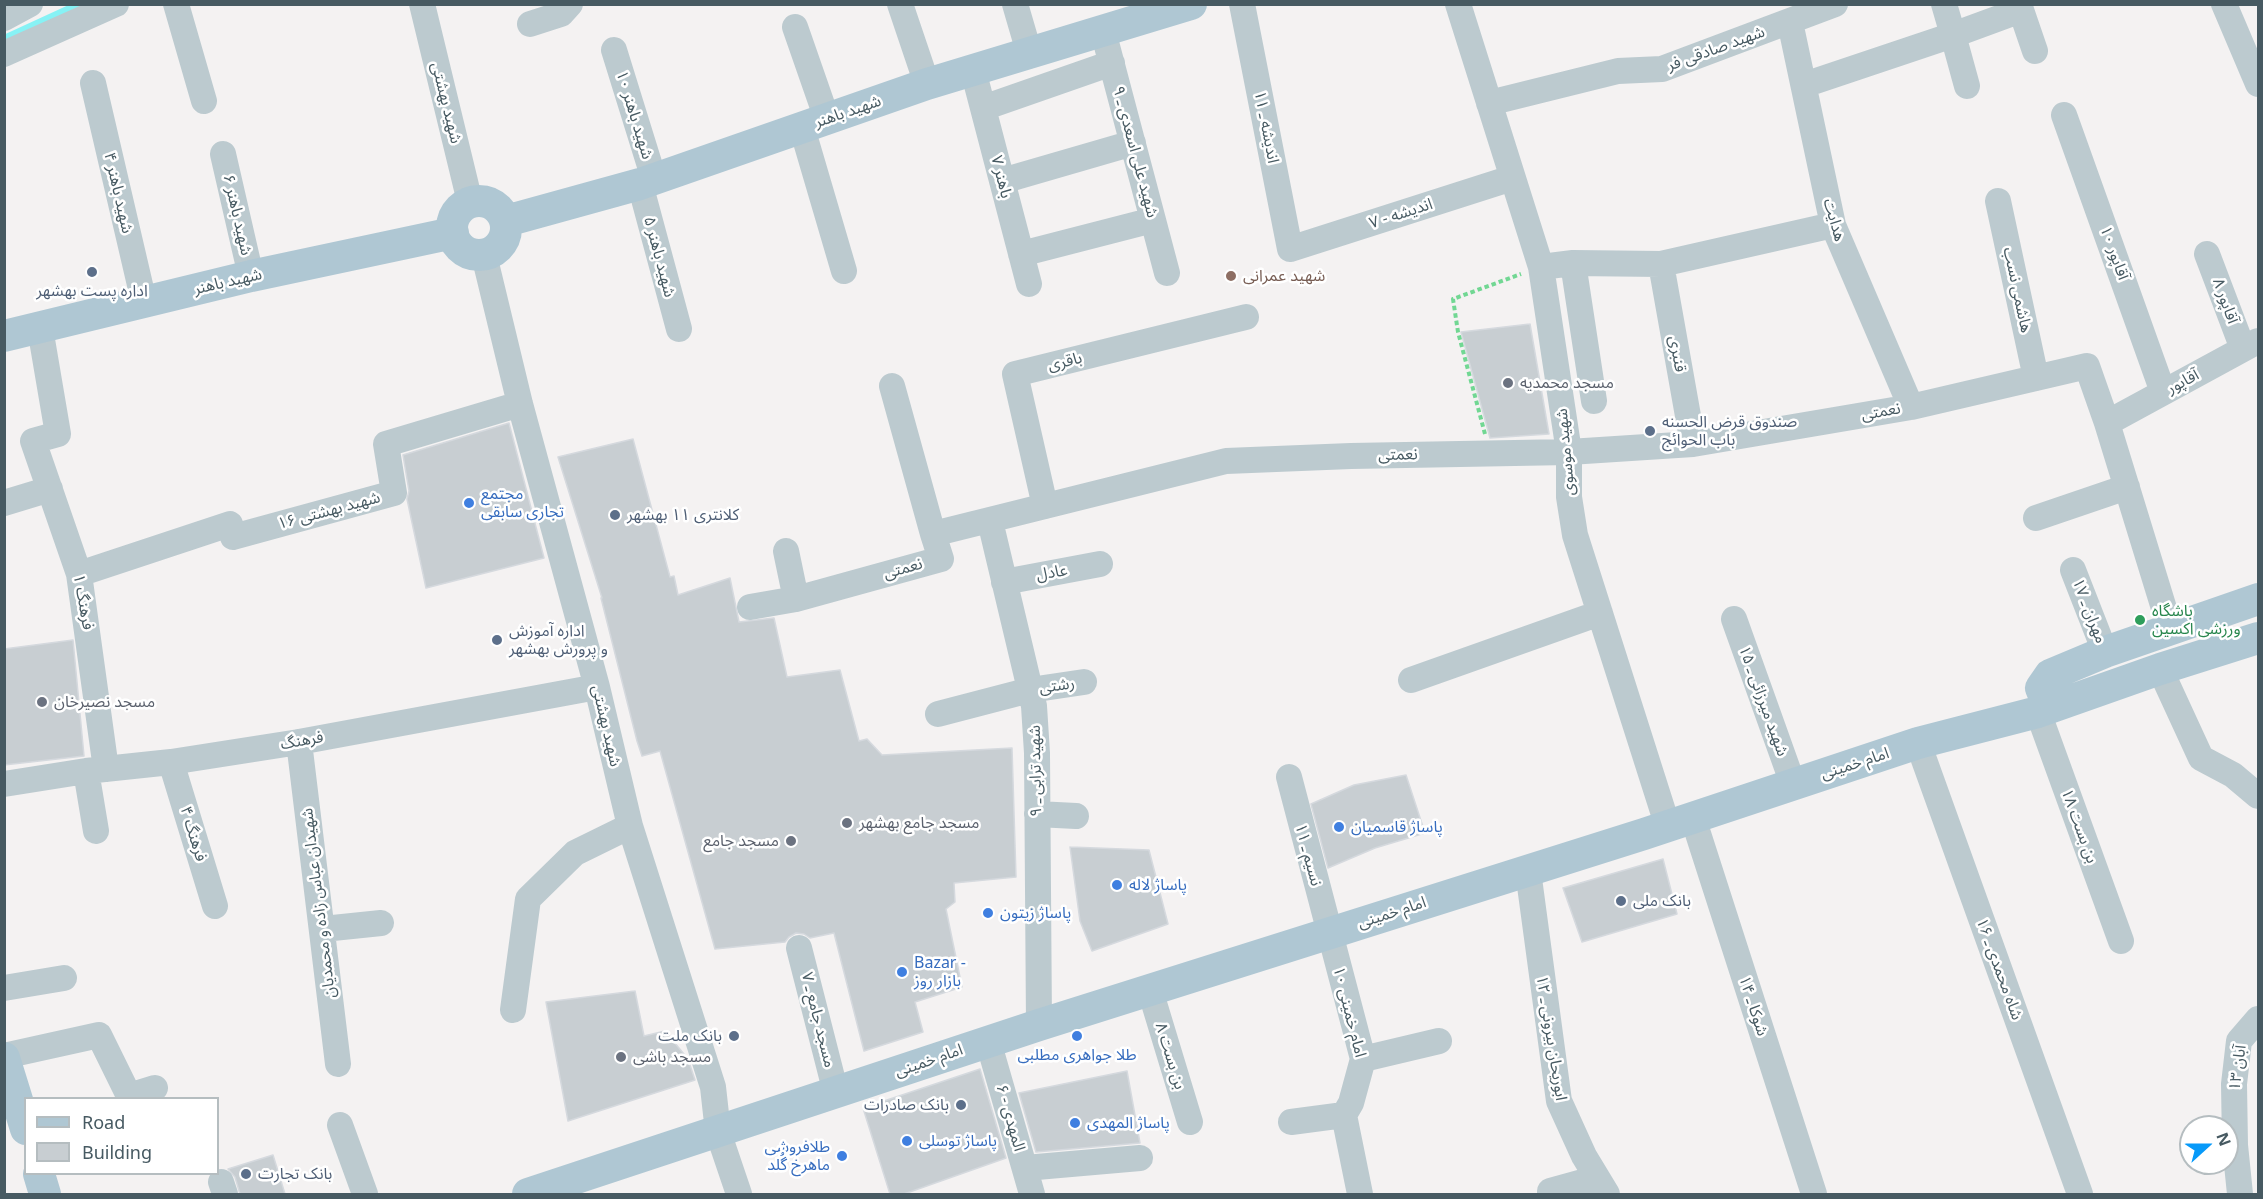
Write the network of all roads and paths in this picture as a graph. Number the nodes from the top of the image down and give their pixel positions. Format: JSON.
{"nodes":[{"id":1,"x":30,"y":4,"type":"edge"},
{"id":2,"x":116,"y":4,"type":"edge"},
{"id":3,"x":176,"y":4,"type":"edge"},
{"id":4,"x":422,"y":4,"type":"edge"},
{"id":5,"x":570,"y":4,"type":"edge"},
{"id":6,"x":900,"y":4,"type":"edge"},
{"id":7,"x":1015,"y":4,"type":"edge"},
{"id":8,"x":1191,"y":4,"type":"edge"},
{"id":9,"x":1242,"y":4,"type":"edge"},
{"id":10,"x":1458,"y":4,"type":"edge"},
{"id":11,"x":1835,"y":4,"type":"edge"},
{"id":12,"x":1944,"y":4,"type":"edge"},
{"id":13,"x":2224,"y":4,"type":"edge"},
{"id":14,"x":4,"y":18,"type":"edge"},
{"id":15,"x":1790,"y":22,"type":"junction"},
{"id":16,"x":530,"y":24,"type":"dead end"},
{"id":17,"x":795,"y":27,"type":"dead end"},
{"id":18,"x":1103,"y":31,"type":"junction"},
{"id":19,"x":1953,"y":35,"type":"junction"},
{"id":20,"x":614,"y":50,"type":"dead end"},
{"id":21,"x":2035,"y":51,"type":"dead end"},
{"id":22,"x":1029,"y":52,"type":"junction"},
{"id":23,"x":4,"y":54,"type":"edge"},
{"id":24,"x":1112,"y":63,"type":"junction"},
{"id":25,"x":973,"y":70,"type":"junction"},
{"id":26,"x":93,"y":83,"type":"dead end"},
{"id":27,"x":927,"y":84,"type":"junction"},
{"id":28,"x":2259,"y":84,"type":"edge"},
{"id":29,"x":1804,"y":85,"type":"junction"},
{"id":30,"x":1967,"y":86,"type":"dead end"},
{"id":31,"x":204,"y":101,"type":"dead end"},
{"id":32,"x":1489,"y":103,"type":"junction"},
{"id":33,"x":983,"y":108,"type":"junction"},
{"id":34,"x":2064,"y":115,"type":"dead end"},
{"id":35,"x":815,"y":123,"type":"junction"},
{"id":36,"x":1133,"y":143,"type":"junction"},
{"id":37,"x":223,"y":154,"type":"dead end"},
{"id":38,"x":1512,"y":178,"type":"junction"},
{"id":39,"x":1002,"y":181,"type":"junction"},
{"id":40,"x":647,"y":182,"type":"junction"},
{"id":41,"x":1998,"y":201,"type":"dead end"},
{"id":42,"x":470,"y":202,"type":"junction"},
{"id":43,"x":1153,"y":220,"type":"junction"},
{"id":44,"x":506,"y":221,"type":"junction"},
{"id":45,"x":1833,"y":225,"type":"junction"},
{"id":46,"x":453,"y":233,"type":"junction"},
{"id":47,"x":1290,"y":249,"type":"joint"},
{"id":48,"x":1021,"y":254,"type":"junction"},
{"id":49,"x":2207,"y":254,"type":"dead end"},
{"id":50,"x":484,"y":255,"type":"junction"},
{"id":51,"x":1573,"y":263,"type":"junction"},
{"id":52,"x":1661,"y":264,"type":"junction"},
{"id":53,"x":1541,"y":267,"type":"junction"},
{"id":54,"x":844,"y":271,"type":"dead end"},
{"id":55,"x":1167,"y":273,"type":"dead end"},
{"id":56,"x":252,"y":276,"type":"junction"},
{"id":57,"x":1029,"y":284,"type":"dead end"},
{"id":58,"x":144,"y":302,"type":"junction"},
{"id":59,"x":1245,"y":317,"type":"dead end"},
{"id":60,"x":40,"y":327,"type":"junction"},
{"id":61,"x":679,"y":329,"type":"dead end"},
{"id":62,"x":4,"y":336,"type":"edge"},
{"id":63,"x":2251,"y":345,"type":"edge"},
{"id":64,"x":2036,"y":378,"type":"junction"},
{"id":65,"x":892,"y":386,"type":"dead end"},
{"id":66,"x":2163,"y":392,"type":"junction"},
{"id":67,"x":1594,"y":401,"type":"dead end"},
{"id":68,"x":520,"y":404,"type":"junction"},
{"id":69,"x":1911,"y":407,"type":"junction"},
{"id":70,"x":2107,"y":423,"type":"junction"},
{"id":71,"x":1693,"y":444,"type":"junction"},
{"id":72,"x":1569,"y":452,"type":"junction"},
{"id":73,"x":1494,"y":454,"type":"junction"},
{"id":74,"x":2127,"y":487,"type":"junction"},
{"id":75,"x":50,"y":489,"type":"junction"},
{"id":76,"x":4,"y":503,"type":"edge"},
{"id":77,"x":1045,"y":506,"type":"junction"},
{"id":78,"x":2036,"y":518,"type":"dead end"},
{"id":79,"x":990,"y":521,"type":"junction"},
{"id":80,"x":933,"y":534,"type":"junction"},
{"id":81,"x":786,"y":551,"type":"dead end"},
{"id":82,"x":1100,"y":564,"type":"dead end"},
{"id":83,"x":2073,"y":570,"type":"dead end"},
{"id":84,"x":79,"y":574,"type":"junction"},
{"id":85,"x":1004,"y":582,"type":"junction"},
{"id":86,"x":796,"y":599,"type":"junction"},
{"id":87,"x":2259,"y":599,"type":"edge"},
{"id":88,"x":750,"y":608,"type":"dead end"},
{"id":89,"x":1600,"y":613,"type":"junction"},
{"id":90,"x":1734,"y":619,"type":"dead end"},
{"id":91,"x":2170,"y":628,"type":"junction"},
{"id":92,"x":2259,"y":638,"type":"edge"},
{"id":93,"x":2105,"y":652,"type":"junction"},
{"id":94,"x":2160,"y":669,"type":"junction"},
{"id":95,"x":1411,"y":680,"type":"dead end"},
{"id":96,"x":1084,"y":682,"type":"dead end"},
{"id":97,"x":597,"y":687,"type":"junction"},
{"id":98,"x":1030,"y":690,"type":"junction"},
{"id":99,"x":2046,"y":709,"type":"junction"},
{"id":100,"x":938,"y":714,"type":"dead end"},
{"id":101,"x":299,"y":742,"type":"junction"},
{"id":102,"x":1918,"y":743,"type":"junction"},
{"id":103,"x":171,"y":762,"type":"junction"},
{"id":104,"x":96,"y":770,"type":"junction"},
{"id":105,"x":1288,"y":777,"type":"dead end"},
{"id":106,"x":4,"y":784,"type":"edge"},
{"id":107,"x":1793,"y":784,"type":"junction"},
{"id":108,"x":2258,"y":795,"type":"edge"},
{"id":109,"x":1037,"y":814,"type":"junction"},
{"id":110,"x":1076,"y":816,"type":"dead end"},
{"id":111,"x":1680,"y":823,"type":"junction"},
{"id":112,"x":630,"y":826,"type":"junction"},
{"id":113,"x":96,"y":831,"type":"dead end"},
{"id":114,"x":1528,"y":871,"type":"junction"},
{"id":115,"x":215,"y":906,"type":"dead end"},
{"id":116,"x":381,"y":923,"type":"dead end"},
{"id":117,"x":322,"y":929,"type":"junction"},
{"id":118,"x":1330,"y":933,"type":"junction"},
{"id":119,"x":2121,"y":941,"type":"dead end"},
{"id":120,"x":799,"y":948,"type":"dead end"},
{"id":121,"x":64,"y":978,"type":"dead end"},
{"id":122,"x":4,"y":988,"type":"edge"},
{"id":123,"x":1150,"y":990,"type":"junction"},
{"id":124,"x":513,"y":1010,"type":"dead end"},
{"id":125,"x":2259,"y":1019,"type":"edge"},
{"id":126,"x":1039,"y":1025,"type":"junction"},
{"id":127,"x":988,"y":1041,"type":"junction"},
{"id":128,"x":1439,"y":1041,"type":"dead end"},
{"id":129,"x":4,"y":1057,"type":"edge"},
{"id":130,"x":1363,"y":1059,"type":"junction"},
{"id":131,"x":338,"y":1064,"type":"dead end"},
{"id":132,"x":155,"y":1088,"type":"dead end"},
{"id":133,"x":836,"y":1093,"type":"junction"},
{"id":134,"x":1344,"y":1114,"type":"junction"},
{"id":135,"x":24,"y":1122,"type":"edge"},
{"id":136,"x":1190,"y":1122,"type":"dead end"},
{"id":137,"x":1291,"y":1122,"type":"dead end"},
{"id":138,"x":340,"y":1125,"type":"dead end"},
{"id":139,"x":718,"y":1132,"type":"junction"},
{"id":140,"x":2247,"y":1154,"type":"edge"},
{"id":141,"x":1140,"y":1158,"type":"dead end"},
{"id":142,"x":1025,"y":1168,"type":"junction"},
{"id":143,"x":40,"y":1175,"type":"edge"},
{"id":144,"x":1602,"y":1186,"type":"edge"},
{"id":145,"x":539,"y":1193,"type":"edge"},
{"id":146,"x":45,"y":1194,"type":"edge"},
{"id":147,"x":365,"y":1194,"type":"edge"},
{"id":148,"x":739,"y":1194,"type":"edge"},
{"id":149,"x":1032,"y":1194,"type":"edge"},
{"id":150,"x":1360,"y":1194,"type":"edge"},
{"id":151,"x":1550,"y":1194,"type":"edge"},
{"id":152,"x":1814,"y":1194,"type":"edge"},
{"id":153,"x":2080,"y":1194,"type":"edge"},
{"id":154,"x":2240,"y":1194,"type":"edge"}],
"edges":[{"from":1,"to":14,"type":"street"},
{"from":2,"to":23,"type":"street"},
{"from":3,"to":31,"type":"street"},
{"from":4,"to":42,"type":"street","name":"شهید بهشتی"},
{"from":5,"to":16,"type":"street"},
{"from":6,"to":27,"type":"street"},
{"from":7,"to":22,"type":"street"},
{"from":8,"to":18,"type":"main road","name":"شهید باهنر"},
{"from":9,"to":47,"type":"street","name":"اندیشه ـ ۱۱"},
{"from":10,"to":32,"type":"street","name":"شهید موسوی"},
{"from":11,"to":15,"type":"street","name":"شهید صادقی فر"},
{"from":12,"to":19,"type":"street"},
{"from":13,"to":28,"type":"street"},
{"from":15,"to":29,"type":"street","name":"هدایت"},
{"from":15,"to":32,"type":"street","name":"شهید صادقی فر"},
{"from":17,"to":35,"type":"street"},
{"from":18,"to":22,"type":"main road","name":"شهید باهنر"},
{"from":18,"to":24,"type":"street","name":"شهید علی اسعدی ـ ۹"},
{"from":19,"to":21,"type":"street"},
{"from":19,"to":29,"type":"street"},
{"from":19,"to":30,"type":"street"},
{"from":20,"to":40,"type":"street","name":"شهید باهنر ۱۰"},
{"from":22,"to":25,"type":"main road","name":"شهید باهنر"},
{"from":24,"to":33,"type":"street"},
{"from":24,"to":36,"type":"street","name":"شهید علی اسعدی ـ ۹"},
{"from":25,"to":27,"type":"main road","name":"شهید باهنر"},
{"from":25,"to":33,"type":"street","name":"باهنر ۷"},
{"from":26,"to":58,"type":"street","name":"شهید باهنر ۴"},
{"from":27,"to":35,"type":"main road","name":"شهید باهنر"},
{"from":29,"to":45,"type":"street","name":"هدایت"},
{"from":32,"to":38,"type":"street","name":"شهید موسوی"},
{"from":33,"to":39,"type":"street","name":"باهنر ۷"},
{"from":34,"to":66,"type":"street","name":"آقاپور ۱۰"},
{"from":35,"to":40,"type":"main road","name":"شهید باهنر"},
{"from":35,"to":54,"type":"street"},
{"from":36,"to":39,"type":"street"},
{"from":36,"to":43,"type":"street","name":"شهید علی اسعدی ـ ۹"},
{"from":37,"to":56,"type":"street","name":"شهید باهنر ۶"},
{"from":38,"to":47,"type":"street","name":"اندیشه - ۷"},
{"from":38,"to":53,"type":"street","name":"شهید موسوی"},
{"from":39,"to":48,"type":"street","name":"باهنر ۷"},
{"from":40,"to":44,"type":"main road","name":"شهید باهنر"},
{"from":40,"to":61,"type":"street","name":"شهید باهنر ۵"},
{"from":41,"to":64,"type":"street","name":"هاشمی نسب"},
{"from":42,"to":44,"type":"main road"},
{"from":42,"to":46,"type":"main road"},
{"from":43,"to":48,"type":"street"},
{"from":43,"to":55,"type":"street","name":"شهید علی اسعدی ـ ۹"},
{"from":44,"to":50,"type":"main road"},
{"from":45,"to":52,"type":"street"},
{"from":45,"to":69,"type":"street","name":"هدایت"},
{"from":46,"to":50,"type":"main road"},
{"from":46,"to":56,"type":"main road","name":"شهید باهنر"},
{"from":48,"to":57,"type":"street","name":"باهنر ۷"},
{"from":49,"to":63,"type":"street","name":"آقاپور ۸"},
{"from":50,"to":68,"type":"street","name":"شهید بهشتی"},
{"from":51,"to":52,"type":"street"},
{"from":51,"to":53,"type":"street"},
{"from":51,"to":67,"type":"street"},
{"from":52,"to":71,"type":"street","name":"قنبری"},
{"from":53,"to":72,"type":"street","name":"شهید موسوی"},
{"from":53,"to":73,"type":"path"},
{"from":56,"to":58,"type":"main road","name":"شهید باهنر"},
{"from":58,"to":60,"type":"main road","name":"شهید باهنر"},
{"from":59,"to":77,"type":"street","name":"باقری"},
{"from":60,"to":62,"type":"main road","name":"شهید باهنر"},
{"from":60,"to":75,"type":"street","name":"فرهنگ ۱"},
{"from":63,"to":66,"type":"street","name":"آقاپور"},
{"from":64,"to":69,"type":"street","name":"نعمتی"},
{"from":64,"to":70,"type":"street","name":"نعمتی"},
{"from":65,"to":80,"type":"street"},
{"from":66,"to":70,"type":"street","name":"آقاپور"},
{"from":68,"to":84,"type":"street","name":"شهید بهشتی ۱۶"},
{"from":68,"to":97,"type":"street","name":"شهید بهشتی"},
{"from":69,"to":71,"type":"street","name":"نعمتی"},
{"from":70,"to":74,"type":"street"},
{"from":71,"to":72,"type":"street","name":"نعمتی"},
{"from":72,"to":73,"type":"street","name":"نعمتی"},
{"from":72,"to":89,"type":"street","name":"شهید موسوی"},
{"from":73,"to":77,"type":"street","name":"نعمتی"},
{"from":74,"to":78,"type":"street"},
{"from":74,"to":91,"type":"street"},
{"from":75,"to":76,"type":"street"},
{"from":75,"to":84,"type":"street","name":"فرهنگ ۱"},
{"from":77,"to":79,"type":"street","name":"نعمتی"},
{"from":79,"to":80,"type":"street","name":"نعمتی"},
{"from":79,"to":85,"type":"street","name":"شهید ترابی ـ ۹"},
{"from":80,"to":86,"type":"street","name":"نعمتی"},
{"from":81,"to":86,"type":"street"},
{"from":82,"to":85,"type":"street","name":"عادل"},
{"from":83,"to":93,"type":"street","name":"مهران ـ ۱۷"},
{"from":84,"to":104,"type":"street","name":"فرهنگ ۱"},
{"from":85,"to":98,"type":"street","name":"شهید ترابی ـ ۹"},
{"from":86,"to":88,"type":"street","name":"نعمتی"},
{"from":87,"to":91,"type":"main road"},
{"from":89,"to":95,"type":"street"},
{"from":89,"to":111,"type":"street","name":"شهید موسوی"},
{"from":90,"to":107,"type":"street","name":"شهید میرزائی ـ ۱۵"},
{"from":91,"to":93,"type":"main road"},
{"from":92,"to":94,"type":"main road","name":"امام خمینی"},
{"from":93,"to":99,"type":"main road"},
{"from":94,"to":99,"type":"main road","name":"امام خمینی"},
{"from":94,"to":108,"type":"street"},
{"from":96,"to":98,"type":"street","name":"رشتی"},
{"from":97,"to":101,"type":"street","name":"فرهنگ"},
{"from":97,"to":112,"type":"street","name":"شهید بهشتی"},
{"from":98,"to":100,"type":"street","name":"رشتی"},
{"from":98,"to":109,"type":"street","name":"شهید ترابی ـ ۹"},
{"from":99,"to":102,"type":"main road","name":"امام خمینی"},
{"from":99,"to":119,"type":"street","name":"بن بست ۱۸"},
{"from":101,"to":103,"type":"street","name":"فرهنگ"},
{"from":101,"to":117,"type":"street","name":"شهیدان عباس زاده و محمدیان"},
{"from":102,"to":107,"type":"main road","name":"امام خمینی"},
{"from":102,"to":153,"type":"street","name":"شاه محمدی ـ ۱۶"},
{"from":103,"to":104,"type":"street","name":"فرهنگ"},
{"from":103,"to":115,"type":"street","name":"فرهنگ ۴"},
{"from":104,"to":106,"type":"street","name":"فرهنگ"},
{"from":104,"to":113,"type":"street","name":"فرهنگ ۱"},
{"from":105,"to":118,"type":"street","name":"نسیم ـ ۱۱"},
{"from":107,"to":111,"type":"main road","name":"امام خمینی"},
{"from":109,"to":110,"type":"street"},
{"from":109,"to":126,"type":"street","name":"شهید ترابی ـ ۹"},
{"from":111,"to":114,"type":"main road","name":"امام خمینی"},
{"from":111,"to":152,"type":"street","name":"شوکا ـ ۱۴"},
{"from":112,"to":124,"type":"street"},
{"from":112,"to":139,"type":"street","name":"شهید بهشتی"},
{"from":114,"to":118,"type":"main road","name":"امام خمینی"},
{"from":114,"to":144,"type":"street","name":"ابوریحان بیرونی ـ ۱۲"},
{"from":116,"to":117,"type":"street"},
{"from":117,"to":131,"type":"street","name":"شهیدان عباس زاده و محمدیان"},
{"from":118,"to":123,"type":"main road","name":"امام خمینی"},
{"from":118,"to":130,"type":"street","name":"امام خمینی ۱۰"},
{"from":120,"to":133,"type":"street","name":"مسجد جامع ـ ۷"},
{"from":121,"to":122,"type":"street"},
{"from":123,"to":126,"type":"main road","name":"امام خمینی"},
{"from":123,"to":136,"type":"street","name":"بن بست ۸"},
{"from":125,"to":140,"type":"street","name":"۱۳ آبان"},
{"from":126,"to":127,"type":"main road","name":"امام خمینی"},
{"from":127,"to":133,"type":"main road","name":"امام خمینی"},
{"from":127,"to":142,"type":"street","name":"المهدی - ۶"},
{"from":128,"to":130,"type":"street"},
{"from":129,"to":132,"type":"street"},
{"from":129,"to":135,"type":"main road"},
{"from":130,"to":134,"type":"street","name":"امام خمینی ۱۰"},
{"from":133,"to":139,"type":"main road","name":"امام خمینی"},
{"from":134,"to":137,"type":"street"},
{"from":134,"to":150,"type":"street"},
{"from":138,"to":147,"type":"street"},
{"from":139,"to":145,"type":"main road","name":"امام خمینی"},
{"from":139,"to":148,"type":"street","name":"شهید بهشتی"},
{"from":140,"to":154,"type":"street","name":"۱۳ آبان"},
{"from":141,"to":142,"type":"street"},
{"from":142,"to":149,"type":"street","name":"المهدی - ۶"},
{"from":143,"to":146,"type":"main road"},
{"from":144,"to":151,"type":"street"}]}
